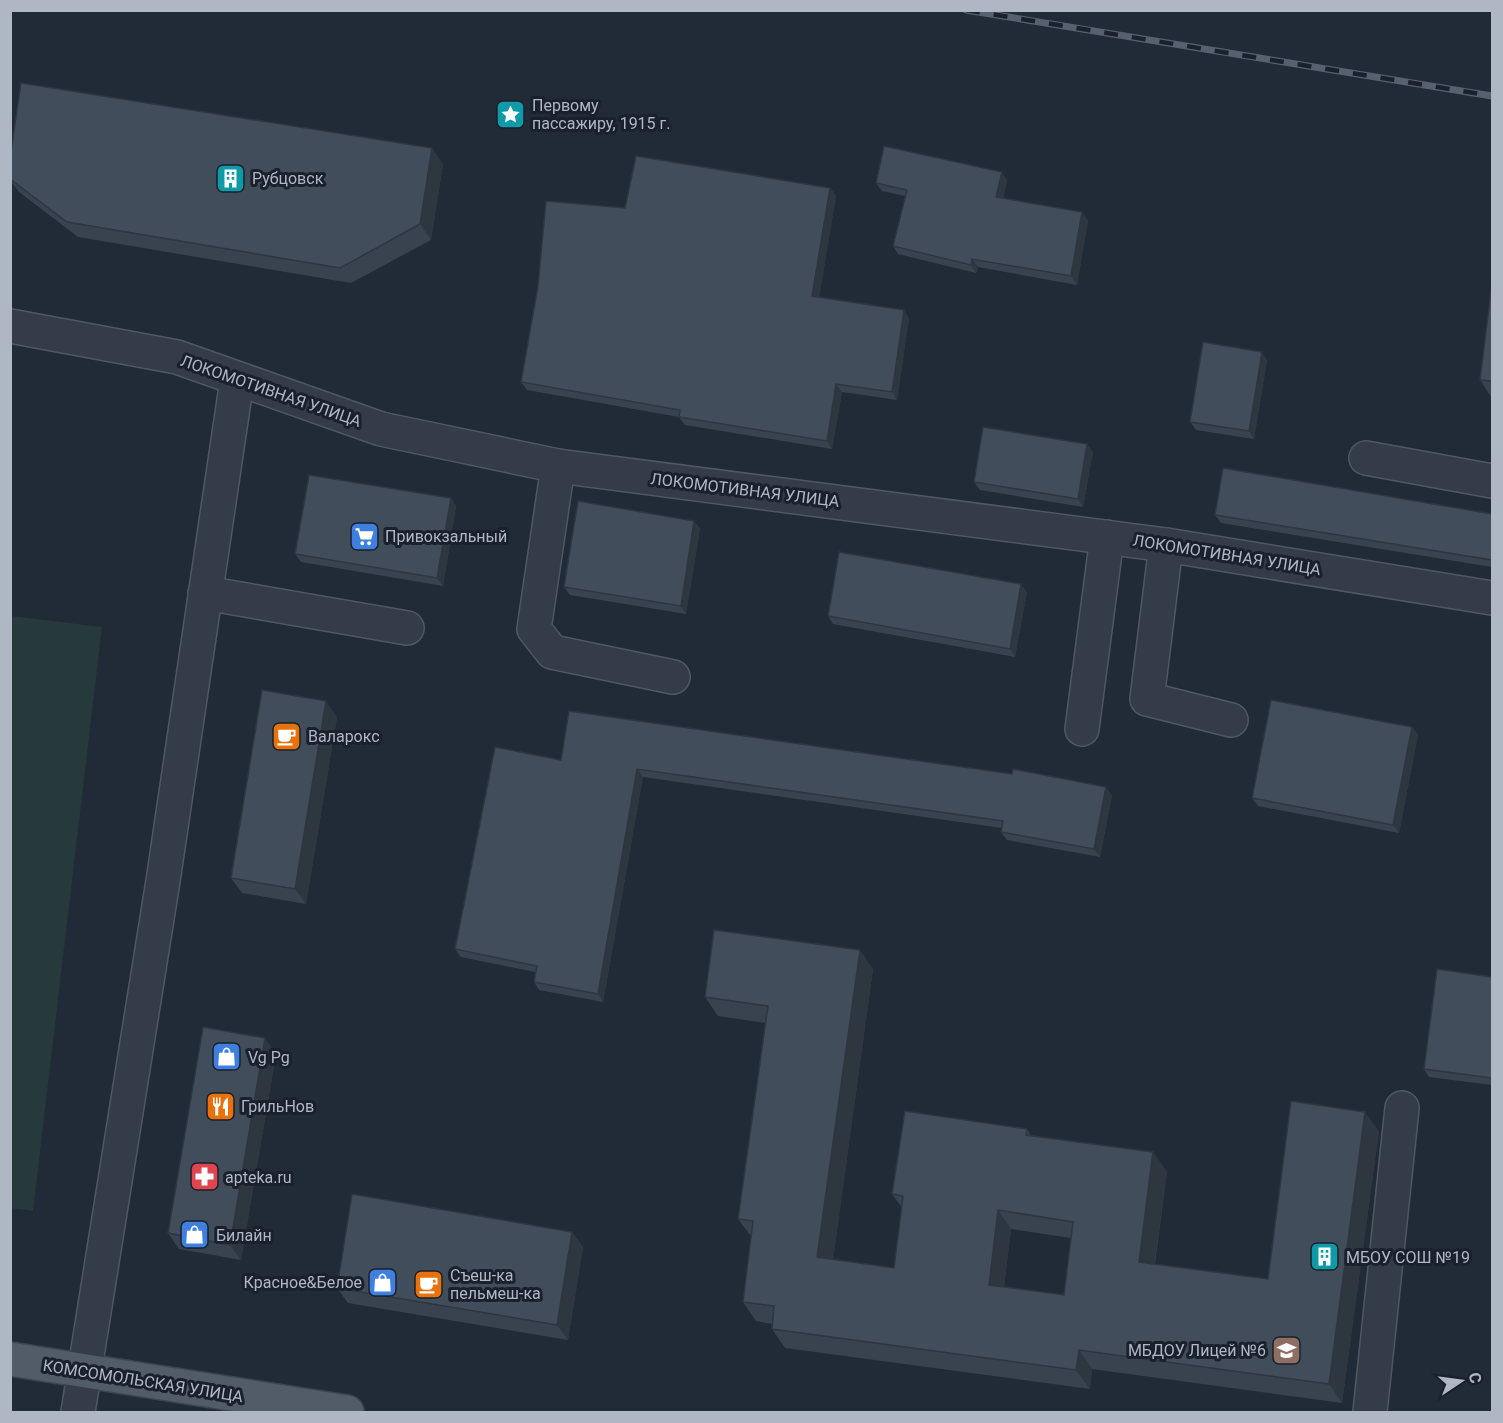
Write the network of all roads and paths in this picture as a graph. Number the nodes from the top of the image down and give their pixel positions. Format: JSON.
{"nodes":[{"id":1,"x":10,"y":326,"type":"edge"},
{"id":2,"x":237,"y":380,"type":"junction"},
{"id":3,"x":1366,"y":458,"type":"dead end"},
{"id":4,"x":558,"y":466,"type":"junction"},
{"id":5,"x":1492,"y":481,"type":"edge"},
{"id":6,"x":1107,"y":537,"type":"junction"},
{"id":7,"x":1166,"y":545,"type":"junction"},
{"id":8,"x":206,"y":593,"type":"junction"},
{"id":9,"x":1492,"y":598,"type":"edge"},
{"id":10,"x":407,"y":628,"type":"dead end"},
{"id":11,"x":673,"y":677,"type":"dead end"},
{"id":12,"x":1231,"y":720,"type":"dead end"},
{"id":13,"x":1082,"y":729,"type":"dead end"},
{"id":14,"x":1402,"y":1108,"type":"dead end"},
{"id":15,"x":10,"y":1359,"type":"edge"},
{"id":16,"x":82,"y":1371,"type":"junction"},
{"id":17,"x":78,"y":1413,"type":"edge"},
{"id":18,"x":347,"y":1413,"type":"edge"},
{"id":19,"x":1370,"y":1413,"type":"edge"}],
"edges":[{"from":1,"to":2,"type":"street","name":"ЛОКОМОТИВНАЯ УЛИЦА"},
{"from":2,"to":4,"type":"street","name":"ЛОКОМОТИВНАЯ УЛИЦА"},
{"from":2,"to":8,"type":"street"},
{"from":3,"to":5,"type":"street"},
{"from":4,"to":6,"type":"street","name":"ЛОКОМОТИВНАЯ УЛИЦА"},
{"from":4,"to":11,"type":"street"},
{"from":6,"to":7,"type":"street","name":"ЛОКОМОТИВНАЯ УЛИЦА"},
{"from":6,"to":13,"type":"street"},
{"from":7,"to":9,"type":"street","name":"ЛОКОМОТИВНАЯ УЛИЦА"},
{"from":7,"to":12,"type":"street"},
{"from":8,"to":10,"type":"street"},
{"from":8,"to":16,"type":"street"},
{"from":14,"to":19,"type":"street"},
{"from":15,"to":16,"type":"main road","name":"КОМСОМОЛЬСКАЯ УЛИЦА"},
{"from":16,"to":17,"type":"street"},
{"from":16,"to":18,"type":"main road","name":"КОМСОМОЛЬСКАЯ УЛИЦА"}]}
